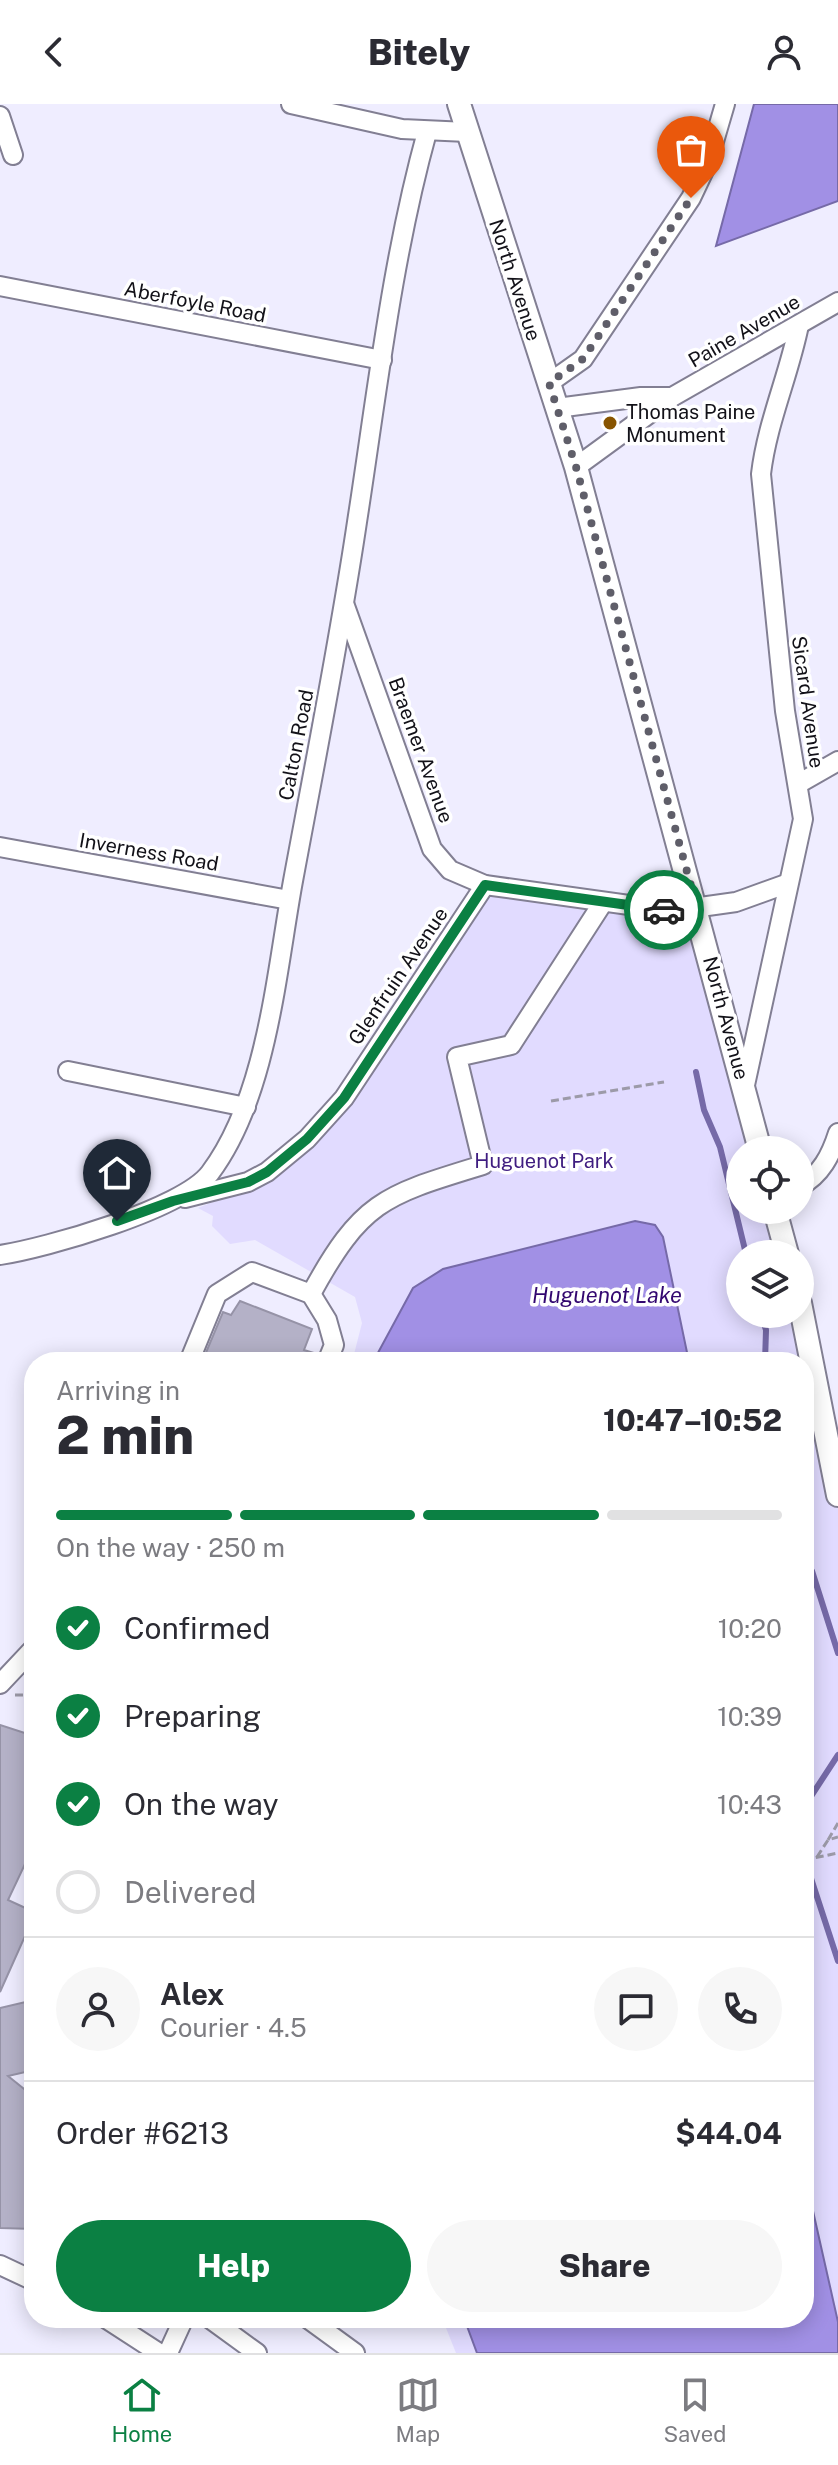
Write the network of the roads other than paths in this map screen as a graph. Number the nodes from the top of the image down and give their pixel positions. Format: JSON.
{"nodes":[{"id":1,"x":291,"y":104,"type":"edge"},
{"id":2,"x":459,"y":104,"type":"edge"},
{"id":3,"x":725,"y":104,"type":"edge"},
{"id":4,"x":0,"y":116,"type":"edge"},
{"id":5,"x":427,"y":132,"type":"junction"},
{"id":6,"x":467,"y":132,"type":"junction"},
{"id":7,"x":13,"y":155,"type":"dead end"},
{"id":8,"x":0,"y":286,"type":"edge"},
{"id":9,"x":838,"y":302,"type":"edge"},
{"id":10,"x":799,"y":325,"type":"junction"},
{"id":11,"x":382,"y":360,"type":"junction"},
{"id":12,"x":549,"y":383,"type":"junction"},
{"id":13,"x":672,"y":397,"type":"junction"},
{"id":14,"x":557,"y":408,"type":"junction"},
{"id":15,"x":576,"y":467,"type":"junction"},
{"id":16,"x":344,"y":604,"type":"junction"},
{"id":17,"x":838,"y":761,"type":"edge"},
{"id":18,"x":798,"y":784,"type":"junction"},
{"id":19,"x":0,"y":847,"type":"edge"},
{"id":20,"x":786,"y":884,"type":"junction"},
{"id":21,"x":485,"y":885,"type":"junction"},
{"id":22,"x":289,"y":900,"type":"junction"},
{"id":23,"x":602,"y":904,"type":"junction"},
{"id":24,"x":697,"y":908,"type":"junction"},
{"id":25,"x":68,"y":1071,"type":"dead end"},
{"id":26,"x":745,"y":1085,"type":"junction"},
{"id":27,"x":246,"y":1107,"type":"junction"},
{"id":28,"x":757,"y":1136,"type":"edge"},
{"id":29,"x":838,"y":1136,"type":"edge"},
{"id":30,"x":814,"y":1176,"type":"edge"},
{"id":31,"x":173,"y":1201,"type":"junction"},
{"id":32,"x":0,"y":1255,"type":"edge"},
{"id":33,"x":311,"y":1294,"type":"junction"},
{"id":34,"x":805,"y":1328,"type":"edge"},
{"id":35,"x":193,"y":1352,"type":"edge"},
{"id":36,"x":331,"y":1352,"type":"edge"},
{"id":37,"x":810,"y":1352,"type":"edge"},
{"id":38,"x":814,"y":1373,"type":"edge"},
{"id":39,"x":837,"y":1489,"type":"edge"},
{"id":40,"x":24,"y":1659,"type":"edge"},
{"id":41,"x":0,"y":1684,"type":"edge"},
{"id":42,"x":0,"y":2265,"type":"edge"},
{"id":43,"x":24,"y":2276,"type":"edge"},
{"id":44,"x":118,"y":2328,"type":"edge"},
{"id":45,"x":180,"y":2328,"type":"edge"},
{"id":46,"x":223,"y":2328,"type":"edge"},
{"id":47,"x":321,"y":2328,"type":"edge"},
{"id":48,"x":148,"y":2350,"type":"edge"},
{"id":49,"x":168,"y":2353,"type":"edge"},
{"id":50,"x":257,"y":2353,"type":"edge"},
{"id":51,"x":355,"y":2353,"type":"edge"}],
"edges":[{"from":1,"to":5,"type":"street"},
{"from":2,"to":6,"type":"main road","name":"North Avenue"},
{"from":3,"to":12,"type":"street"},
{"from":4,"to":7,"type":"street"},
{"from":5,"to":6,"type":"street"},
{"from":5,"to":11,"type":"street","name":"Calton Road"},
{"from":6,"to":12,"type":"main road","name":"North Avenue"},
{"from":8,"to":11,"type":"street","name":"Aberfoyle Road"},
{"from":9,"to":10,"type":"street","name":"Paine Avenue"},
{"from":10,"to":13,"type":"street","name":"Paine Avenue"},
{"from":10,"to":18,"type":"street","name":"Sicard Avenue"},
{"from":11,"to":16,"type":"street","name":"Calton Road"},
{"from":12,"to":14,"type":"main road","name":"North Avenue"},
{"from":13,"to":14,"type":"street","name":"Paine Avenue"},
{"from":13,"to":15,"type":"street","name":"Paine Avenue"},
{"from":14,"to":15,"type":"main road","name":"North Avenue"},
{"from":15,"to":24,"type":"main road","name":"North Avenue"},
{"from":16,"to":21,"type":"street","name":"Braemer Avenue"},
{"from":16,"to":22,"type":"street","name":"Calton Road"},
{"from":17,"to":18,"type":"street"},
{"from":18,"to":20,"type":"street","name":"Sicard Avenue"},
{"from":19,"to":22,"type":"street","name":"Inverness Road"},
{"from":20,"to":24,"type":"street"},
{"from":20,"to":26,"type":"street","name":"Sicard Avenue"},
{"from":21,"to":23,"type":"street"},
{"from":21,"to":31,"type":"street","name":"Glenfruin Avenue"},
{"from":22,"to":27,"type":"street","name":"Calton Road"},
{"from":23,"to":24,"type":"street"},
{"from":23,"to":33,"type":"street"},
{"from":24,"to":26,"type":"main road","name":"North Avenue"},
{"from":25,"to":27,"type":"street"},
{"from":26,"to":28,"type":"main road","name":"North Avenue"},
{"from":27,"to":31,"type":"street","name":"Calton Road"},
{"from":29,"to":30,"type":"street"},
{"from":31,"to":32,"type":"street","name":"Calton Road"},
{"from":33,"to":35,"type":"street"},
{"from":33,"to":36,"type":"street"},
{"from":34,"to":37,"type":"main road"},
{"from":38,"to":39,"type":"main road"},
{"from":40,"to":41,"type":"street"},
{"from":42,"to":43,"type":"street"},
{"from":44,"to":48,"type":"street"},
{"from":45,"to":49,"type":"street"},
{"from":46,"to":50,"type":"street"},
{"from":47,"to":51,"type":"street"}]}
